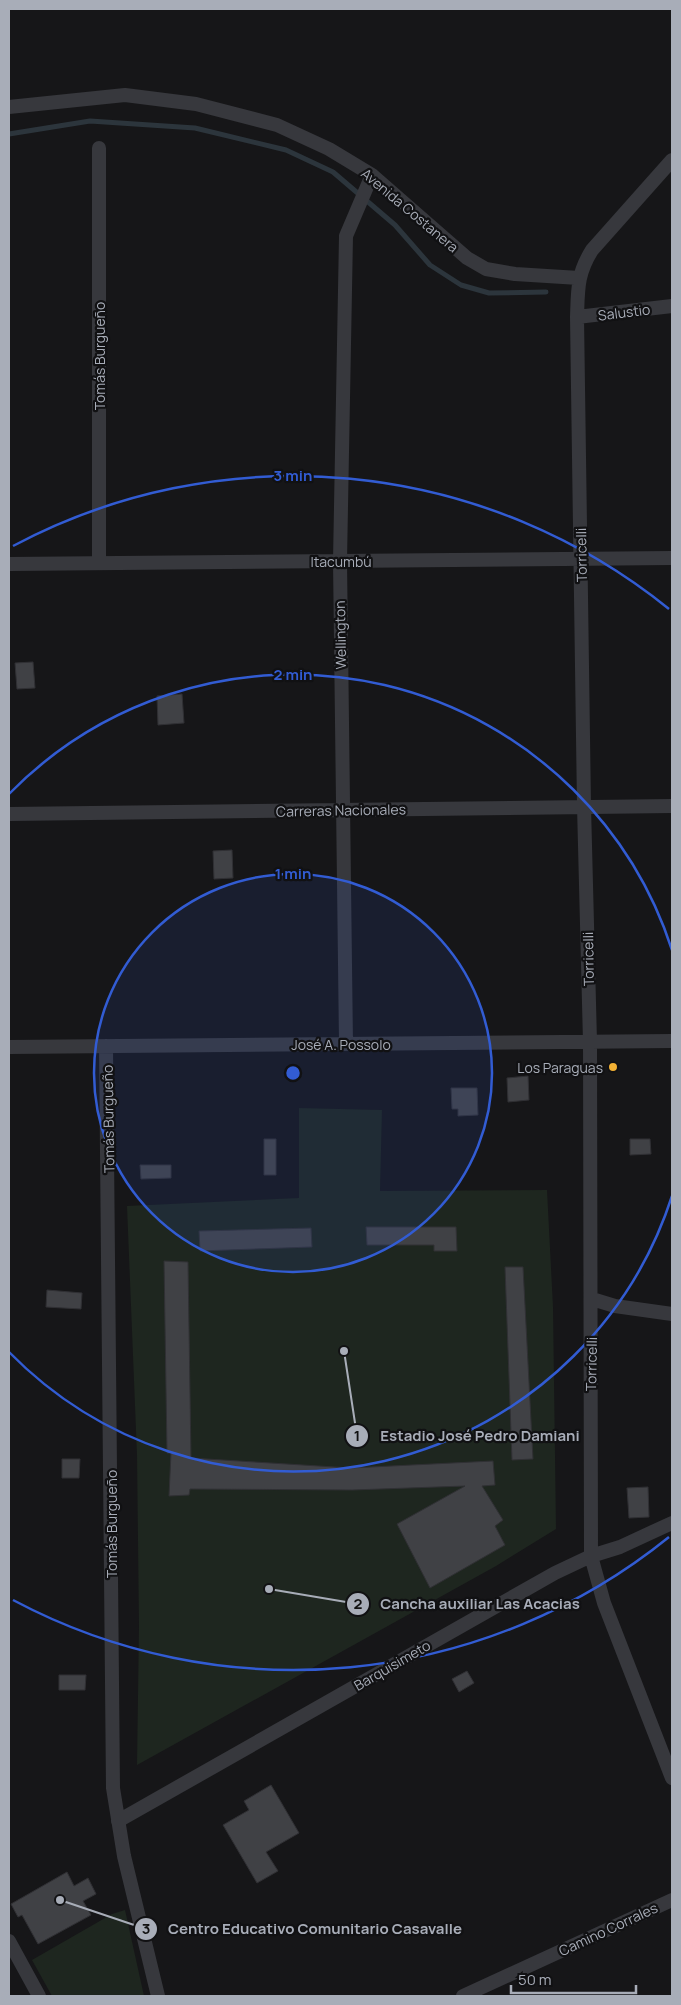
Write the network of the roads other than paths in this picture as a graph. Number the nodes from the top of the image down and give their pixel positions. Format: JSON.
{"nodes":[{"id":1,"x":9,"y":107,"type":"edge"},
{"id":2,"x":99,"y":148,"type":"dead end"},
{"id":3,"x":672,"y":160,"type":"edge"},
{"id":4,"x":369,"y":181,"type":"junction"},
{"id":5,"x":579,"y":278,"type":"junction"},
{"id":6,"x":672,"y":306,"type":"edge"},
{"id":7,"x":577,"y":317,"type":"junction"},
{"id":8,"x":672,"y":558,"type":"edge"},
{"id":9,"x":581,"y":560,"type":"junction"},
{"id":10,"x":340,"y":561,"type":"junction"},
{"id":11,"x":99,"y":563,"type":"junction"},
{"id":12,"x":9,"y":564,"type":"edge"},
{"id":13,"x":584,"y":806,"type":"junction"},
{"id":14,"x":672,"y":806,"type":"edge"},
{"id":15,"x":342,"y":810,"type":"junction"},
{"id":16,"x":9,"y":814,"type":"edge"},
{"id":17,"x":672,"y":1041,"type":"edge"},
{"id":18,"x":590,"y":1042,"type":"junction"},
{"id":19,"x":346,"y":1044,"type":"junction"},
{"id":20,"x":106,"y":1046,"type":"junction"},
{"id":21,"x":9,"y":1047,"type":"edge"},
{"id":22,"x":592,"y":1298,"type":"junction"},
{"id":23,"x":672,"y":1314,"type":"edge"},
{"id":24,"x":672,"y":1523,"type":"edge"},
{"id":25,"x":591,"y":1556,"type":"junction"},
{"id":26,"x":672,"y":1778,"type":"edge"},
{"id":27,"x":118,"y":1822,"type":"junction"},
{"id":28,"x":672,"y":1900,"type":"edge"},
{"id":29,"x":9,"y":1942,"type":"edge"},
{"id":30,"x":39,"y":1996,"type":"edge"},
{"id":31,"x":158,"y":1996,"type":"edge"},
{"id":32,"x":463,"y":1996,"type":"edge"}],
"edges":[{"from":1,"to":4,"type":"street","name":"Avenida Costanera"},
{"from":2,"to":11,"type":"street","name":"Tomás Burgueño"},
{"from":3,"to":5,"type":"street","name":"Torricelli"},
{"from":4,"to":5,"type":"street","name":"Avenida Costanera"},
{"from":4,"to":10,"type":"street","name":"Wellington"},
{"from":5,"to":7,"type":"street","name":"Torricelli"},
{"from":6,"to":7,"type":"street","name":"Salustio"},
{"from":7,"to":9,"type":"street","name":"Torricelli"},
{"from":8,"to":9,"type":"street","name":"Itacumbú"},
{"from":9,"to":10,"type":"street","name":"Itacumbú"},
{"from":9,"to":13,"type":"street","name":"Torricelli"},
{"from":10,"to":11,"type":"street","name":"Itacumbú"},
{"from":10,"to":15,"type":"street","name":"Wellington"},
{"from":11,"to":12,"type":"street","name":"Itacumbú"},
{"from":13,"to":14,"type":"street","name":"Carreras Nacionales"},
{"from":13,"to":15,"type":"street","name":"Carreras Nacionales"},
{"from":13,"to":18,"type":"street","name":"Torricelli"},
{"from":15,"to":16,"type":"street","name":"Carreras Nacionales"},
{"from":15,"to":19,"type":"street","name":"Wellington"},
{"from":17,"to":18,"type":"street","name":"José A. Possolo"},
{"from":18,"to":19,"type":"street","name":"José A. Possolo"},
{"from":18,"to":22,"type":"street","name":"Torricelli"},
{"from":19,"to":20,"type":"street","name":"José A. Possolo"},
{"from":20,"to":21,"type":"street","name":"José A. Possolo"},
{"from":20,"to":27,"type":"street","name":"Tomás Burgueño"},
{"from":22,"to":23,"type":"street"},
{"from":22,"to":25,"type":"street","name":"Torricelli"},
{"from":24,"to":25,"type":"street","name":"Barquisimeto"},
{"from":25,"to":26,"type":"street","name":"Torricelli"},
{"from":25,"to":27,"type":"street","name":"Barquisimeto"},
{"from":27,"to":31,"type":"street","name":"Tomás Burgueño"},
{"from":28,"to":32,"type":"street","name":"Camino Corrales"},
{"from":29,"to":30,"type":"street"}]}
